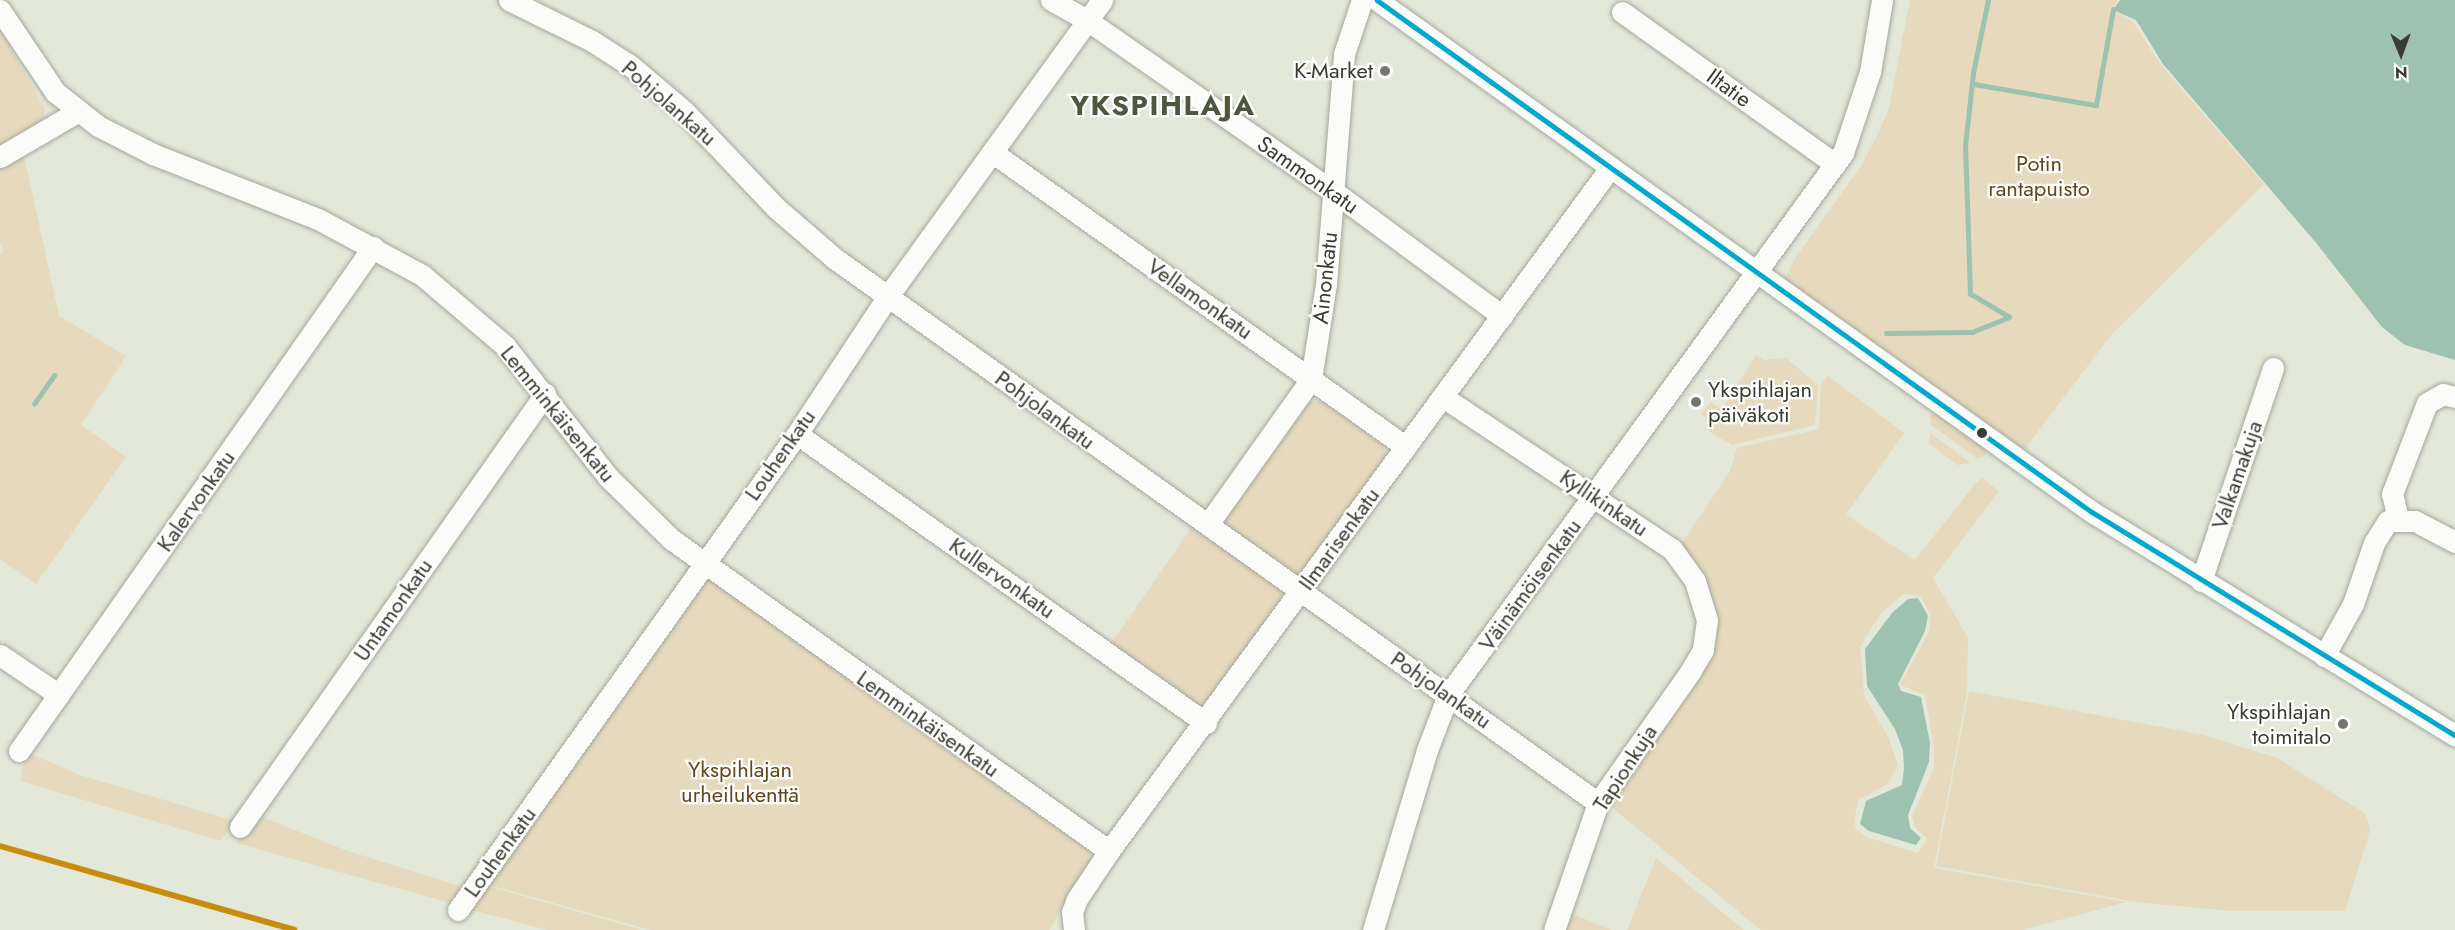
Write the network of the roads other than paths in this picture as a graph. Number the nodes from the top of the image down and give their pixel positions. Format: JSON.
{"nodes":[{"id":1,"x":509,"y":0,"type":"edge"},
{"id":2,"x":1050,"y":0,"type":"edge"},
{"id":3,"x":1102,"y":0,"type":"edge"},
{"id":4,"x":1362,"y":0,"type":"edge"},
{"id":5,"x":1377,"y":0,"type":"edge"},
{"id":6,"x":1882,"y":0,"type":"edge"},
{"id":7,"x":0,"y":10,"type":"edge"},
{"id":8,"x":1623,"y":12,"type":"dead end"},
{"id":9,"x":1087,"y":20,"type":"junction"},
{"id":10,"x":77,"y":112,"type":"junction"},
{"id":11,"x":992,"y":152,"type":"junction"},
{"id":12,"x":0,"y":157,"type":"edge"},
{"id":13,"x":1835,"y":164,"type":"junction"},
{"id":14,"x":1610,"y":168,"type":"junction"},
{"id":15,"x":1334,"y":192,"type":"junction"},
{"id":16,"x":373,"y":248,"type":"junction"},
{"id":17,"x":1756,"y":274,"type":"junction"},
{"id":18,"x":888,"y":296,"type":"junction"},
{"id":19,"x":1502,"y":316,"type":"junction"},
{"id":20,"x":2273,"y":368,"type":"dead end"},
{"id":21,"x":1311,"y":379,"type":"junction"},
{"id":22,"x":545,"y":394,"type":"junction"},
{"id":23,"x":1443,"y":397,"type":"junction"},
{"id":24,"x":2455,"y":397,"type":"edge"},
{"id":25,"x":797,"y":434,"type":"junction"},
{"id":26,"x":1406,"y":447,"type":"junction"},
{"id":27,"x":1595,"y":497,"type":"junction"},
{"id":28,"x":2398,"y":519,"type":"junction"},
{"id":29,"x":1208,"y":524,"type":"junction"},
{"id":30,"x":2455,"y":542,"type":"edge"},
{"id":31,"x":702,"y":565,"type":"junction"},
{"id":32,"x":2201,"y":581,"type":"junction"},
{"id":33,"x":1300,"y":591,"type":"junction"},
{"id":34,"x":1703,"y":650,"type":"joint"},
{"id":35,"x":0,"y":655,"type":"edge"},
{"id":36,"x":2324,"y":656,"type":"junction"},
{"id":37,"x":59,"y":695,"type":"junction"},
{"id":38,"x":1448,"y":695,"type":"junction"},
{"id":39,"x":1206,"y":723,"type":"junction"},
{"id":40,"x":2455,"y":735,"type":"edge"},
{"id":41,"x":19,"y":751,"type":"dead end"},
{"id":42,"x":1598,"y":803,"type":"junction"},
{"id":43,"x":240,"y":827,"type":"dead end"},
{"id":44,"x":1109,"y":851,"type":"junction"},
{"id":45,"x":458,"y":910,"type":"dead end"},
{"id":46,"x":1073,"y":921,"type":"edge"},
{"id":47,"x":1373,"y":930,"type":"edge"},
{"id":48,"x":1554,"y":930,"type":"edge"}],
"edges":[{"from":1,"to":18,"type":"street","name":"Pohjolankatu"},
{"from":2,"to":9,"type":"street","name":"Sammonkatu"},
{"from":3,"to":9,"type":"street","name":"Louhenkatu"},
{"from":4,"to":15,"type":"street","name":"Ainonkatu"},
{"from":5,"to":14,"type":"street"},
{"from":6,"to":13,"type":"street","name":"Väinämöisenkatu"},
{"from":7,"to":10,"type":"street","name":"Lemminkäisenkatu"},
{"from":8,"to":13,"type":"street","name":"Iltatie"},
{"from":9,"to":11,"type":"street","name":"Louhenkatu"},
{"from":9,"to":15,"type":"street","name":"Sammonkatu"},
{"from":10,"to":12,"type":"street"},
{"from":10,"to":16,"type":"street","name":"Lemminkäisenkatu"},
{"from":11,"to":18,"type":"street","name":"Louhenkatu"},
{"from":11,"to":21,"type":"street","name":"Vellamonkatu"},
{"from":13,"to":17,"type":"street","name":"Väinämöisenkatu"},
{"from":14,"to":17,"type":"street"},
{"from":14,"to":19,"type":"street","name":"Ilmarisenkatu"},
{"from":15,"to":19,"type":"street","name":"Sammonkatu"},
{"from":15,"to":21,"type":"street","name":"Ainonkatu"},
{"from":16,"to":22,"type":"street","name":"Lemminkäisenkatu"},
{"from":16,"to":37,"type":"street","name":"Kalervonkatu"},
{"from":17,"to":27,"type":"street","name":"Väinämöisenkatu"},
{"from":17,"to":32,"type":"street"},
{"from":18,"to":25,"type":"street","name":"Louhenkatu"},
{"from":18,"to":29,"type":"street","name":"Pohjolankatu"},
{"from":19,"to":23,"type":"street","name":"Ilmarisenkatu"},
{"from":20,"to":32,"type":"street","name":"Valkamakuja"},
{"from":21,"to":26,"type":"street","name":"Vellamonkatu"},
{"from":21,"to":29,"type":"street"},
{"from":22,"to":31,"type":"street","name":"Lemminkäisenkatu"},
{"from":22,"to":43,"type":"street","name":"Untamonkatu"},
{"from":23,"to":26,"type":"street","name":"Ilmarisenkatu"},
{"from":23,"to":27,"type":"street","name":"Kyllikinkatu"},
{"from":24,"to":28,"type":"street"},
{"from":25,"to":31,"type":"street","name":"Louhenkatu"},
{"from":25,"to":39,"type":"street","name":"Kullervonkatu"},
{"from":26,"to":33,"type":"street","name":"Ilmarisenkatu"},
{"from":27,"to":34,"type":"street","name":"Kyllikinkatu"},
{"from":27,"to":38,"type":"street","name":"Väinämöisenkatu"},
{"from":28,"to":30,"type":"street"},
{"from":28,"to":36,"type":"street"},
{"from":29,"to":33,"type":"street","name":"Pohjolankatu"},
{"from":31,"to":44,"type":"street","name":"Lemminkäisenkatu"},
{"from":31,"to":45,"type":"street","name":"Louhenkatu"},
{"from":32,"to":36,"type":"street"},
{"from":33,"to":38,"type":"street","name":"Pohjolankatu"},
{"from":33,"to":39,"type":"street","name":"Ilmarisenkatu"},
{"from":34,"to":42,"type":"street","name":"Tapionkuja"},
{"from":35,"to":37,"type":"street"},
{"from":36,"to":40,"type":"street"},
{"from":37,"to":41,"type":"street","name":"Kalervonkatu"},
{"from":38,"to":42,"type":"street","name":"Pohjolankatu"},
{"from":38,"to":47,"type":"street","name":"Väinämöisenkatu"},
{"from":39,"to":44,"type":"street","name":"Ilmarisenkatu"},
{"from":42,"to":48,"type":"street","name":"Tapionkuja"},
{"from":44,"to":46,"type":"street","name":"Ilmarisenkatu"}]}
